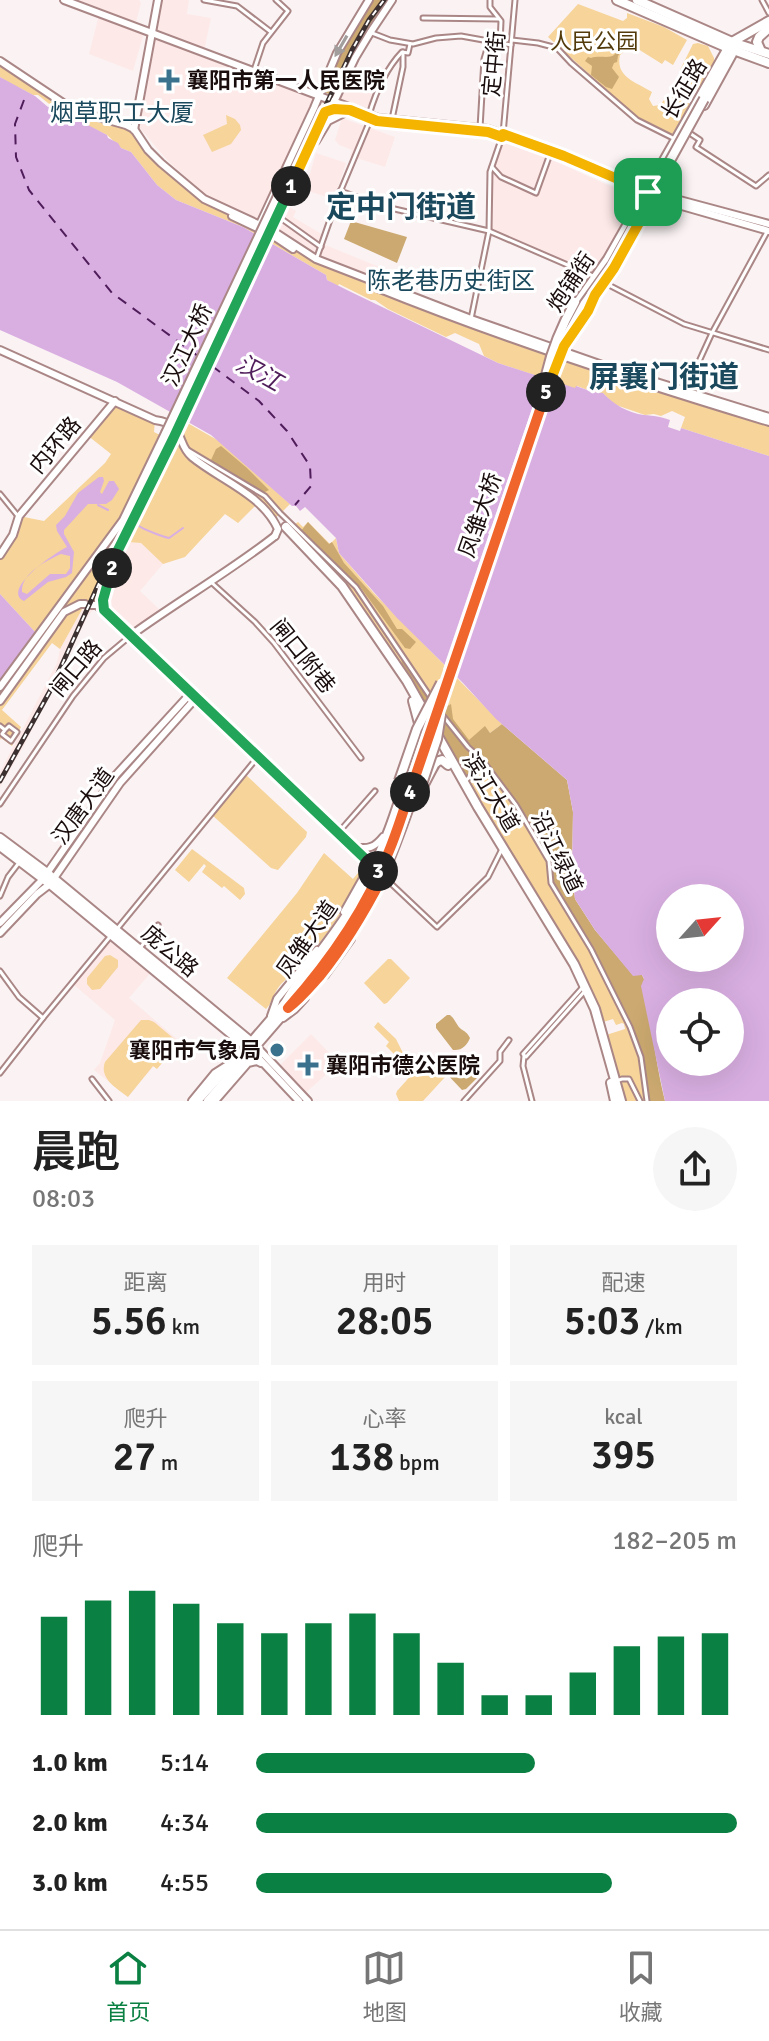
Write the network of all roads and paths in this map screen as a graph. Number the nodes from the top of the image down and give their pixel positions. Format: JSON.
{"nodes":[{"id":1,"x":64,"y":0,"type":"edge"},
{"id":2,"x":158,"y":0,"type":"edge"},
{"id":3,"x":204,"y":0,"type":"edge"},
{"id":4,"x":276,"y":0,"type":"edge"},
{"id":5,"x":369,"y":0,"type":"edge"},
{"id":6,"x":392,"y":0,"type":"edge"},
{"id":7,"x":490,"y":0,"type":"edge"},
{"id":8,"x":515,"y":0,"type":"edge"},
{"id":9,"x":617,"y":0,"type":"edge"},
{"id":10,"x":637,"y":0,"type":"edge"},
{"id":11,"x":762,"y":0,"type":"edge"},
{"id":12,"x":769,"y":13,"type":"edge"},
{"id":13,"x":423,"y":18,"type":"dead end"},
{"id":14,"x":498,"y":19,"type":"junction"},
{"id":15,"x":769,"y":24,"type":"edge"},
{"id":16,"x":152,"y":32,"type":"junction"},
{"id":17,"x":271,"y":33,"type":"junction"},
{"id":18,"x":370,"y":33,"type":"junction"},
{"id":19,"x":707,"y":35,"type":"junction"},
{"id":20,"x":489,"y":42,"type":"junction"},
{"id":21,"x":410,"y":43,"type":"junction"},
{"id":22,"x":512,"y":43,"type":"junction"},
{"id":23,"x":500,"y":44,"type":"junction"},
{"id":24,"x":403,"y":52,"type":"junction"},
{"id":25,"x":730,"y":53,"type":"junction"},
{"id":26,"x":765,"y":53,"type":"edge"},
{"id":27,"x":769,"y":63,"type":"edge"},
{"id":28,"x":0,"y":64,"type":"edge"},
{"id":29,"x":254,"y":70,"type":"junction"},
{"id":30,"x":711,"y":80,"type":"junction"},
{"id":31,"x":318,"y":95,"type":"junction"},
{"id":32,"x":703,"y":99,"type":"junction"},
{"id":33,"x":334,"y":102,"type":"junction"},
{"id":34,"x":322,"y":110,"type":"junction"},
{"id":35,"x":350,"y":110,"type":"junction"},
{"id":36,"x":370,"y":117,"type":"junction"},
{"id":37,"x":392,"y":119,"type":"junction"},
{"id":38,"x":480,"y":128,"type":"junction"},
{"id":39,"x":134,"y":131,"type":"junction"},
{"id":40,"x":688,"y":132,"type":"junction"},
{"id":41,"x":503,"y":136,"type":"junction"},
{"id":42,"x":675,"y":139,"type":"junction"},
{"id":43,"x":550,"y":154,"type":"junction"},
{"id":44,"x":492,"y":167,"type":"junction"},
{"id":45,"x":769,"y":175,"type":"edge"},
{"id":46,"x":663,"y":179,"type":"junction"},
{"id":47,"x":629,"y":188,"type":"junction"},
{"id":48,"x":340,"y":191,"type":"junction"},
{"id":49,"x":648,"y":192,"type":"junction"},
{"id":50,"x":664,"y":199,"type":"junction"},
{"id":51,"x":641,"y":210,"type":"junction"},
{"id":52,"x":279,"y":217,"type":"junction"},
{"id":53,"x":259,"y":227,"type":"junction"},
{"id":54,"x":769,"y":229,"type":"edge"},
{"id":55,"x":489,"y":231,"type":"junction"},
{"id":56,"x":272,"y":232,"type":"junction"},
{"id":57,"x":321,"y":247,"type":"junction"},
{"id":58,"x":316,"y":259,"type":"junction"},
{"id":59,"x":594,"y":277,"type":"junction"},
{"id":60,"x":604,"y":283,"type":"junction"},
{"id":61,"x":586,"y":290,"type":"junction"},
{"id":62,"x":595,"y":295,"type":"junction"},
{"id":63,"x":471,"y":319,"type":"junction"},
{"id":64,"x":712,"y":333,"type":"junction"},
{"id":65,"x":552,"y":349,"type":"junction"},
{"id":66,"x":0,"y":350,"type":"edge"},
{"id":67,"x":769,"y":350,"type":"edge"},
{"id":68,"x":562,"y":353,"type":"junction"},
{"id":69,"x":547,"y":381,"type":"junction"},
{"id":70,"x":684,"y":394,"type":"junction"},
{"id":71,"x":115,"y":401,"type":"junction"},
{"id":72,"x":769,"y":419,"type":"edge"},
{"id":73,"x":185,"y":448,"type":"junction"},
{"id":74,"x":0,"y":494,"type":"edge"},
{"id":75,"x":263,"y":509,"type":"junction"},
{"id":76,"x":278,"y":515,"type":"junction"},
{"id":77,"x":19,"y":516,"type":"junction"},
{"id":78,"x":281,"y":531,"type":"junction"},
{"id":79,"x":0,"y":555,"type":"edge"},
{"id":80,"x":211,"y":582,"type":"junction"},
{"id":81,"x":104,"y":594,"type":"junction"},
{"id":82,"x":91,"y":605,"type":"junction"},
{"id":83,"x":104,"y":610,"type":"junction"},
{"id":84,"x":130,"y":636,"type":"junction"},
{"id":85,"x":444,"y":684,"type":"junction"},
{"id":86,"x":0,"y":687,"type":"edge"},
{"id":87,"x":192,"y":696,"type":"junction"},
{"id":88,"x":0,"y":701,"type":"edge"},
{"id":89,"x":413,"y":701,"type":"junction"},
{"id":90,"x":425,"y":718,"type":"junction"},
{"id":91,"x":0,"y":726,"type":"edge"},
{"id":92,"x":5,"y":730,"type":"dead end"},
{"id":93,"x":434,"y":734,"type":"junction"},
{"id":94,"x":417,"y":743,"type":"junction"},
{"id":95,"x":258,"y":757,"type":"junction"},
{"id":96,"x":361,"y":758,"type":"dead end"},
{"id":97,"x":482,"y":760,"type":"junction"},
{"id":98,"x":448,"y":765,"type":"junction"},
{"id":99,"x":463,"y":782,"type":"junction"},
{"id":100,"x":375,"y":791,"type":"dead end"},
{"id":101,"x":419,"y":794,"type":"junction"},
{"id":102,"x":0,"y":804,"type":"edge"},
{"id":103,"x":338,"y":833,"type":"junction"},
{"id":104,"x":383,"y":837,"type":"junction"},
{"id":105,"x":0,"y":838,"type":"edge"},
{"id":106,"x":0,"y":846,"type":"edge"},
{"id":107,"x":352,"y":846,"type":"junction"},
{"id":108,"x":382,"y":848,"type":"junction"},
{"id":109,"x":501,"y":851,"type":"junction"},
{"id":110,"x":393,"y":855,"type":"junction"},
{"id":111,"x":20,"y":861,"type":"junction"},
{"id":112,"x":34,"y":868,"type":"junction"},
{"id":113,"x":368,"y":873,"type":"junction"},
{"id":114,"x":383,"y":876,"type":"junction"},
{"id":115,"x":53,"y":879,"type":"junction"},
{"id":116,"x":35,"y":892,"type":"junction"},
{"id":117,"x":0,"y":896,"type":"edge"},
{"id":118,"x":0,"y":923,"type":"edge"},
{"id":119,"x":158,"y":925,"type":"dead end"},
{"id":120,"x":357,"y":926,"type":"junction"},
{"id":121,"x":114,"y":932,"type":"junction"},
{"id":122,"x":0,"y":933,"type":"edge"},
{"id":123,"x":137,"y":951,"type":"junction"},
{"id":124,"x":0,"y":971,"type":"edge"},
{"id":125,"x":312,"y":975,"type":"joint"},
{"id":126,"x":583,"y":990,"type":"junction"},
{"id":127,"x":286,"y":1007,"type":"junction"},
{"id":128,"x":43,"y":1018,"type":"junction"},
{"id":129,"x":272,"y":1022,"type":"junction"},
{"id":130,"x":509,"y":1040,"type":"dead end"},
{"id":131,"x":252,"y":1046,"type":"junction"},
{"id":132,"x":265,"y":1064,"type":"junction"},
{"id":133,"x":0,"y":1073,"type":"edge"},
{"id":134,"x":92,"y":1079,"type":"dead end"},
{"id":135,"x":616,"y":1081,"type":"junction"},
{"id":136,"x":109,"y":1101,"type":"edge"},
{"id":137,"x":195,"y":1101,"type":"edge"},
{"id":138,"x":208,"y":1101,"type":"edge"},
{"id":139,"x":215,"y":1101,"type":"edge"},
{"id":140,"x":299,"y":1101,"type":"edge"},
{"id":141,"x":308,"y":1101,"type":"edge"},
{"id":142,"x":464,"y":1101,"type":"edge"},
{"id":143,"x":532,"y":1101,"type":"edge"},
{"id":144,"x":618,"y":1101,"type":"edge"},
{"id":145,"x":640,"y":1101,"type":"edge"},
{"id":146,"x":647,"y":1101,"type":"edge"}],
"edges":[{"from":1,"to":16,"type":"main road"},
{"from":2,"to":16,"type":"main road"},
{"from":3,"to":17,"type":"street"},
{"from":4,"to":17,"type":"street"},
{"from":5,"to":31,"type":"main road","one_way":true},
{"from":6,"to":18,"type":"main road"},
{"from":7,"to":14,"type":"street"},
{"from":8,"to":22,"type":"street","name":"定中街"},
{"from":9,"to":19,"type":"main road"},
{"from":10,"to":19,"type":"main road"},
{"from":11,"to":12,"type":"street"},
{"from":13,"to":14,"type":"street"},
{"from":14,"to":23,"type":"street"},
{"from":15,"to":19,"type":"main road"},
{"from":15,"to":25,"type":"main road","name":"长征路"},
{"from":15,"to":26,"type":"main road"},
{"from":16,"to":29,"type":"main road"},
{"from":16,"to":39,"type":"main road"},
{"from":17,"to":29,"type":"street"},
{"from":18,"to":21,"type":"street"},
{"from":18,"to":33,"type":"main road"},
{"from":19,"to":25,"type":"main road"},
{"from":19,"to":25,"type":"main road"},
{"from":20,"to":21,"type":"street"},
{"from":20,"to":23,"type":"street"},
{"from":20,"to":38,"type":"street"},
{"from":21,"to":24,"type":"street"},
{"from":22,"to":23,"type":"street"},
{"from":22,"to":41,"type":"street","name":"定中街"},
{"from":22,"to":42,"type":"street"},
{"from":24,"to":36,"type":"street"},
{"from":24,"to":37,"type":"street"},
{"from":25,"to":26,"type":"main road"},
{"from":25,"to":27,"type":"main road"},
{"from":25,"to":30,"type":"main road","name":"长征路"},
{"from":25,"to":32,"type":"main road","name":"凤雏大桥"},
{"from":25,"to":40,"type":"main road","name":"长征路"},
{"from":28,"to":39,"type":"main road"},
{"from":29,"to":31,"type":"main road"},
{"from":30,"to":32,"type":"main road","name":"凤雏大桥"},
{"from":30,"to":42,"type":"main road","name":"长征路"},
{"from":31,"to":33,"type":"main road"},
{"from":31,"to":34,"type":"main road"},
{"from":31,"to":53,"type":"main road"},
{"from":32,"to":69,"type":"main road","name":"凤雏大桥","bridge":true},
{"from":33,"to":34,"type":"main road","name":"汉江大桥"},
{"from":33,"to":35,"type":"main road"},
{"from":33,"to":36,"type":"main road"},
{"from":34,"to":35,"type":"main road"},
{"from":34,"to":81,"type":"main road","name":"汉江大桥","bridge":true},
{"from":34,"to":86,"type":"main road","name":"汉江大桥","bridge":true},
{"from":35,"to":36,"type":"main road"},
{"from":35,"to":52,"type":"main road"},
{"from":36,"to":37,"type":"main road"},
{"from":36,"to":41,"type":"main road"},
{"from":36,"to":48,"type":"street"},
{"from":37,"to":38,"type":"main road"},
{"from":38,"to":41,"type":"main road"},
{"from":39,"to":53,"type":"main road"},
{"from":40,"to":45,"type":"street"},
{"from":40,"to":46,"type":"main road","name":"长征路"},
{"from":41,"to":43,"type":"main road"},
{"from":41,"to":44,"type":"street","name":"定中街"},
{"from":41,"to":49,"type":"main road"},
{"from":42,"to":49,"type":"main road","name":"长征路"},
{"from":43,"to":44,"type":"street"},
{"from":43,"to":47,"type":"main road"},
{"from":44,"to":55,"type":"street","name":"定中街"},
{"from":46,"to":49,"type":"main road","name":"长征路"},
{"from":46,"to":50,"type":"main road"},
{"from":47,"to":49,"type":"main road"},
{"from":47,"to":51,"type":"main road"},
{"from":48,"to":55,"type":"street"},
{"from":48,"to":57,"type":"street"},
{"from":49,"to":50,"type":"main road"},
{"from":49,"to":51,"type":"main road","name":"炮铺街"},
{"from":50,"to":51,"type":"main road"},
{"from":50,"to":54,"type":"main road"},
{"from":51,"to":59,"type":"main road","name":"炮铺街"},
{"from":51,"to":60,"type":"main road","name":"炮铺街"},
{"from":52,"to":56,"type":"main road"},
{"from":52,"to":57,"type":"street"},
{"from":53,"to":56,"type":"main road"},
{"from":54,"to":64,"type":"street"},
{"from":55,"to":59,"type":"street"},
{"from":55,"to":63,"type":"street","name":"定中街"},
{"from":56,"to":58,"type":"main road"},
{"from":56,"to":65,"type":"main road"},
{"from":57,"to":58,"type":"street"},
{"from":58,"to":63,"type":"main road"},
{"from":59,"to":60,"type":"street"},
{"from":59,"to":61,"type":"main road","name":"炮铺街"},
{"from":60,"to":62,"type":"main road","name":"炮铺街"},
{"from":60,"to":64,"type":"street"},
{"from":61,"to":65,"type":"main road","name":"炮铺街"},
{"from":61,"to":69,"type":"main road","bridge":true},
{"from":62,"to":68,"type":"main road","name":"炮铺街"},
{"from":62,"to":69,"type":"main road","bridge":true},
{"from":63,"to":65,"type":"main road"},
{"from":64,"to":67,"type":"street"},
{"from":64,"to":70,"type":"street"},
{"from":65,"to":68,"type":"main road"},
{"from":66,"to":71,"type":"main road"},
{"from":68,"to":70,"type":"main road"},
{"from":69,"to":85,"type":"main road","name":"凤雏大桥","bridge":true},
{"from":70,"to":72,"type":"main road"},
{"from":71,"to":73,"type":"main road"},
{"from":71,"to":77,"type":"main road","name":"内环路"},
{"from":73,"to":75,"type":"main road"},
{"from":73,"to":76,"type":"street","name":"沿江绿道"},
{"from":74,"to":77,"type":"street"},
{"from":75,"to":76,"type":"main road"},
{"from":75,"to":78,"type":"main road"},
{"from":76,"to":78,"type":"main road"},
{"from":76,"to":97,"type":"street","name":"沿江绿道"},
{"from":77,"to":79,"type":"main road","name":"内环路"},
{"from":78,"to":80,"type":"main road","name":"闸口路"},
{"from":78,"to":89,"type":"main road","name":"滨江大道"},
{"from":78,"to":90,"type":"main road","name":"滨江大道"},
{"from":80,"to":84,"type":"main road","name":"闸口路"},
{"from":80,"to":96,"type":"street","name":"闸口附巷"},
{"from":81,"to":82,"type":"main road","name":"汉江大桥"},
{"from":81,"to":83,"type":"main road"},
{"from":82,"to":83,"type":"main road"},
{"from":82,"to":88,"type":"main road"},
{"from":83,"to":84,"type":"main road"},
{"from":84,"to":87,"type":"main road"},
{"from":84,"to":102,"type":"street","name":"闸口路"},
{"from":85,"to":101,"type":"main road","bridge":true},
{"from":85,"to":104,"type":"main road","bridge":true},
{"from":85,"to":125,"type":"main road","name":"凤雏大桥","bridge":true},
{"from":87,"to":95,"type":"main road"},
{"from":87,"to":115,"type":"main road","name":"汉唐大道"},
{"from":89,"to":90,"type":"main road","name":"滨江大道"},
{"from":89,"to":94,"type":"main road"},
{"from":90,"to":93,"type":"main road","name":"滨江大道"},
{"from":90,"to":94,"type":"main road","name":"凤雏大道"},
{"from":91,"to":92,"type":"street"},
{"from":93,"to":98,"type":"main road","name":"滨江大道"},
{"from":93,"to":99,"type":"main road","name":"滨江大道"},
{"from":93,"to":110,"type":"main road","name":"凤雏大道"},
{"from":94,"to":108,"type":"main road","name":"凤雏大道"},
{"from":95,"to":103,"type":"main road"},
{"from":95,"to":121,"type":"street"},
{"from":97,"to":99,"type":"street"},
{"from":97,"to":146,"type":"street","name":"沿江绿道"},
{"from":98,"to":101,"type":"main road"},
{"from":98,"to":109,"type":"main road","name":"滨江大道"},
{"from":99,"to":135,"type":"main road","name":"滨江大道"},
{"from":100,"to":103,"type":"street"},
{"from":101,"to":110,"type":"main road"},
{"from":103,"to":107,"type":"main road"},
{"from":104,"to":107,"type":"main road"},
{"from":104,"to":108,"type":"main road"},
{"from":105,"to":112,"type":"main road","name":"庞公路"},
{"from":106,"to":111,"type":"main road","name":"庞公路"},
{"from":107,"to":113,"type":"main road"},
{"from":108,"to":113,"type":"main road","name":"凤雏大道"},
{"from":109,"to":114,"type":"street"},
{"from":109,"to":126,"type":"main road","name":"滨江大道"},
{"from":110,"to":114,"type":"main road","name":"凤雏大道"},
{"from":111,"to":112,"type":"main road","name":"庞公路"},
{"from":111,"to":117,"type":"street"},
{"from":112,"to":115,"type":"main road","name":"庞公路"},
{"from":112,"to":115,"type":"main road"},
{"from":112,"to":116,"type":"main road"},
{"from":113,"to":114,"type":"main road"},
{"from":113,"to":127,"type":"main road","name":"凤雏大道"},
{"from":113,"to":129,"type":"main road"},
{"from":114,"to":120,"type":"main road","name":"凤雏大道"},
{"from":115,"to":116,"type":"main road","name":"汉唐大道"},
{"from":115,"to":116,"type":"main road"},
{"from":115,"to":121,"type":"main road","name":"庞公路"},
{"from":116,"to":118,"type":"main road","name":"汉唐大道"},
{"from":116,"to":122,"type":"main road","name":"汉唐大道"},
{"from":119,"to":123,"type":"street"},
{"from":120,"to":127,"type":"main road","name":"凤雏大道"},
{"from":120,"to":129,"type":"main road"},
{"from":121,"to":123,"type":"main road","name":"庞公路"},
{"from":121,"to":128,"type":"street"},
{"from":123,"to":131,"type":"main road","name":"庞公路"},
{"from":124,"to":128,"type":"street"},
{"from":125,"to":127,"type":"main road","name":"凤雏大道"},
{"from":126,"to":143,"type":"street"},
{"from":126,"to":144,"type":"main road","name":"滨江大道"},
{"from":127,"to":129,"type":"main road","name":"凤雏大道"},
{"from":128,"to":133,"type":"street"},
{"from":129,"to":131,"type":"main road","name":"凤雏大道"},
{"from":130,"to":142,"type":"street"},
{"from":131,"to":132,"type":"main road","name":"庞公路"},
{"from":131,"to":137,"type":"main road","name":"凤雏大道"},
{"from":131,"to":138,"type":"main road","name":"凤雏大道"},
{"from":131,"to":141,"type":"main road","name":"庞公路"},
{"from":132,"to":139,"type":"main road"},
{"from":132,"to":140,"type":"main road","name":"庞公路"},
{"from":134,"to":136,"type":"street"},
{"from":135,"to":144,"type":"main road","name":"滨江大道"},
{"from":135,"to":145,"type":"street"}]}
